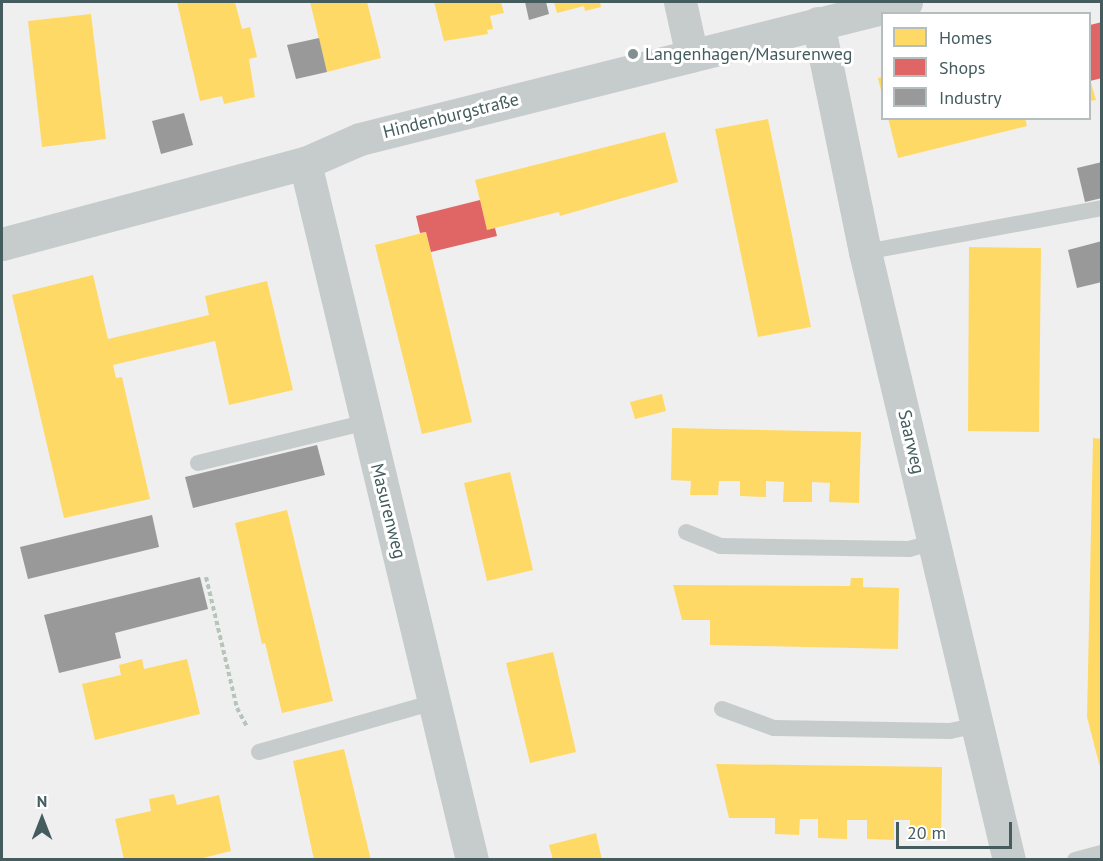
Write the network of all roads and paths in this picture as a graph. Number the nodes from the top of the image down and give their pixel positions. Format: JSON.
{"nodes":[{"id":1,"x":680,"y":2,"type":"edge"},
{"id":2,"x":906,"y":2,"type":"edge"},
{"id":3,"x":818,"y":23,"type":"junction"},
{"id":4,"x":692,"y":56,"type":"junction"},
{"id":5,"x":305,"y":163,"type":"junction"},
{"id":6,"x":1101,"y":208,"type":"edge"},
{"id":7,"x":2,"y":244,"type":"edge"},
{"id":8,"x":866,"y":252,"type":"junction"},
{"id":9,"x":367,"y":422,"type":"junction"},
{"id":10,"x":198,"y":463,"type":"dead end"},
{"id":11,"x":686,"y":532,"type":"dead end"},
{"id":12,"x":935,"y":542,"type":"junction"},
{"id":13,"x":206,"y":577,"type":"dead end"},
{"id":14,"x":434,"y":702,"type":"junction"},
{"id":15,"x":722,"y":710,"type":"dead end"},
{"id":16,"x":979,"y":725,"type":"junction"},
{"id":17,"x":259,"y":752,"type":"joint"},
{"id":18,"x":1101,"y":853,"type":"edge"},
{"id":19,"x":472,"y":860,"type":"edge"},
{"id":20,"x":1009,"y":860,"type":"edge"},
{"id":21,"x":1075,"y":860,"type":"edge"}],
"edges":[{"from":1,"to":4,"type":"street"},
{"from":2,"to":3,"type":"street","name":"Hindenburgstraße"},
{"from":3,"to":4,"type":"street","name":"Hindenburgstraße"},
{"from":3,"to":8,"type":"street","name":"Saarweg"},
{"from":4,"to":5,"type":"street","name":"Hindenburgstraße"},
{"from":5,"to":7,"type":"street","name":"Hindenburgstraße"},
{"from":5,"to":9,"type":"street","name":"Masurenweg"},
{"from":6,"to":8,"type":"lane"},
{"from":8,"to":12,"type":"street","name":"Saarweg"},
{"from":9,"to":10,"type":"lane"},
{"from":9,"to":14,"type":"street","name":"Masurenweg"},
{"from":11,"to":12,"type":"lane"},
{"from":12,"to":16,"type":"street","name":"Saarweg"},
{"from":13,"to":17,"type":"path"},
{"from":14,"to":17,"type":"lane"},
{"from":14,"to":19,"type":"street","name":"Masurenweg"},
{"from":15,"to":16,"type":"lane"},
{"from":16,"to":20,"type":"street","name":"Saarweg"},
{"from":18,"to":21,"type":"lane"}]}
